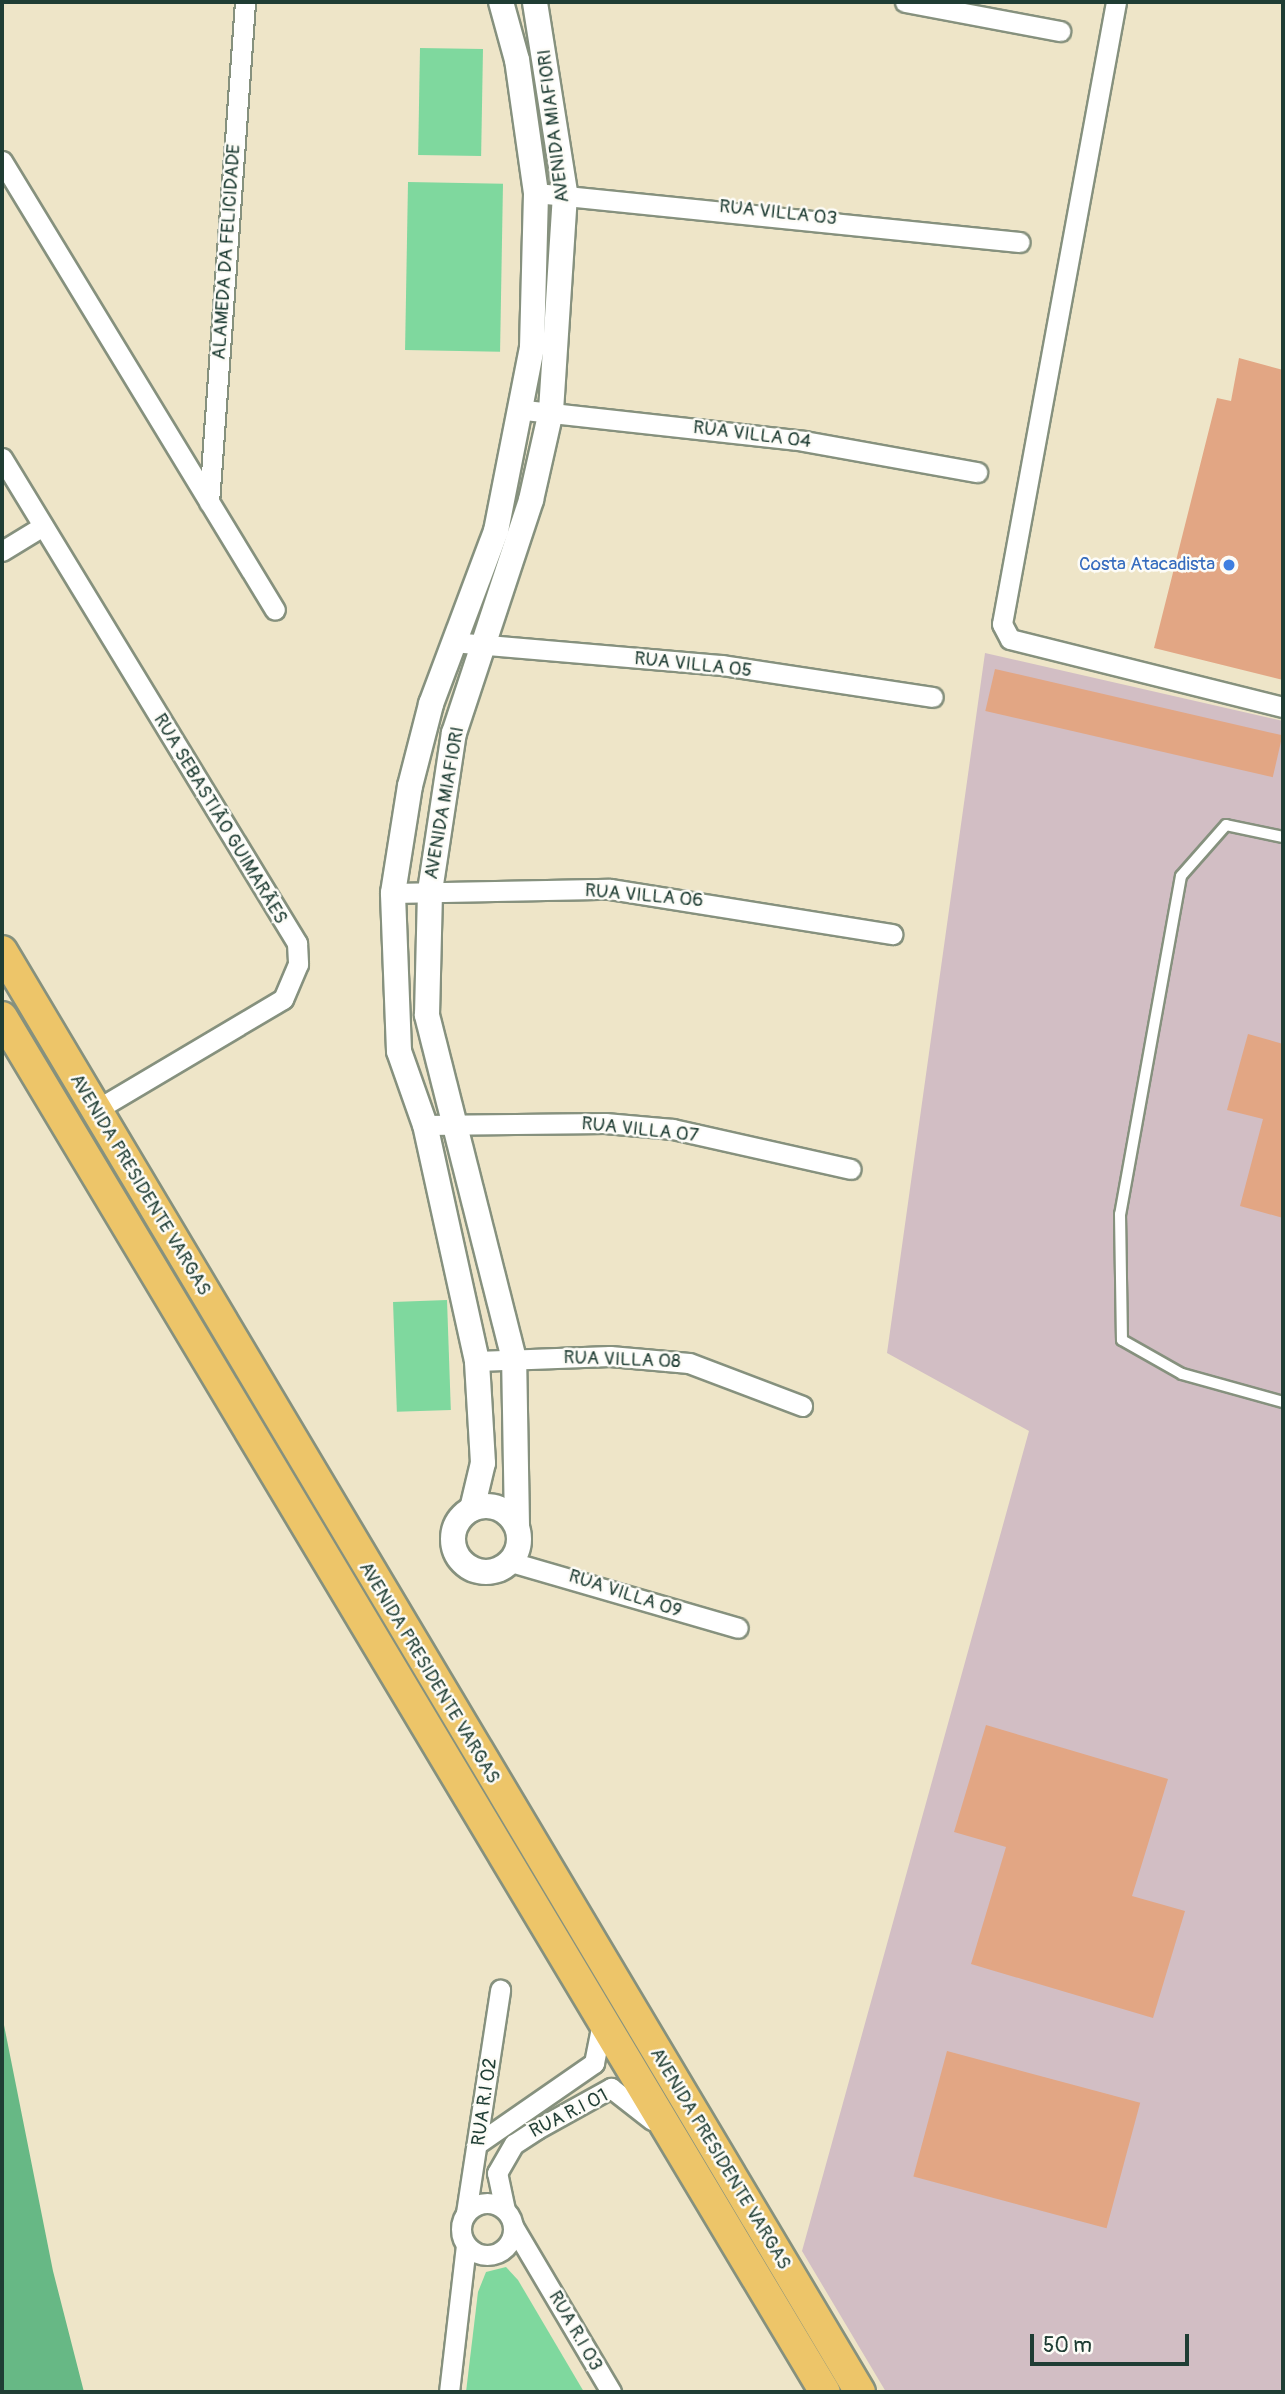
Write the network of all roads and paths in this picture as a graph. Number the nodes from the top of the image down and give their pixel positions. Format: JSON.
{"nodes":[{"id":1,"x":245,"y":2,"type":"edge"},
{"id":2,"x":501,"y":2,"type":"edge"},
{"id":3,"x":535,"y":2,"type":"edge"},
{"id":4,"x":905,"y":2,"type":"edge"},
{"id":5,"x":1116,"y":2,"type":"edge"},
{"id":6,"x":1060,"y":31,"type":"dead end"},
{"id":7,"x":2,"y":161,"type":"edge"},
{"id":8,"x":565,"y":192,"type":"junction"},
{"id":9,"x":536,"y":193,"type":"junction"},
{"id":10,"x":1020,"y":242,"type":"dead end"},
{"id":11,"x":525,"y":410,"type":"junction"},
{"id":12,"x":551,"y":411,"type":"junction"},
{"id":13,"x":2,"y":457,"type":"edge"},
{"id":14,"x":977,"y":472,"type":"dead end"},
{"id":15,"x":209,"y":502,"type":"junction"},
{"id":16,"x":43,"y":526,"type":"junction"},
{"id":17,"x":2,"y":551,"type":"edge"},
{"id":18,"x":275,"y":610,"type":"dead end"},
{"id":19,"x":453,"y":642,"type":"junction"},
{"id":20,"x":486,"y":646,"type":"junction"},
{"id":21,"x":933,"y":697,"type":"dead end"},
{"id":22,"x":1283,"y":707,"type":"edge"},
{"id":23,"x":1283,"y":837,"type":"edge"},
{"id":24,"x":430,"y":891,"type":"junction"},
{"id":25,"x":393,"y":893,"type":"junction"},
{"id":26,"x":892,"y":934,"type":"dead end"},
{"id":27,"x":2,"y":951,"type":"edge"},
{"id":28,"x":2,"y":1017,"type":"edge"},
{"id":29,"x":96,"y":1110,"type":"junction"},
{"id":30,"x":451,"y":1122,"type":"junction"},
{"id":31,"x":425,"y":1125,"type":"junction"},
{"id":32,"x":851,"y":1169,"type":"dead end"},
{"id":33,"x":514,"y":1359,"type":"junction"},
{"id":34,"x":477,"y":1361,"type":"junction"},
{"id":35,"x":1283,"y":1402,"type":"edge"},
{"id":36,"x":802,"y":1406,"type":"dead end"},
{"id":37,"x":284,"y":1428,"type":"junction"},
{"id":38,"x":257,"y":1444,"type":"junction"},
{"id":39,"x":472,"y":1509,"type":"junction"},
{"id":40,"x":517,"y":1525,"type":"junction"},
{"id":41,"x":511,"y":1562,"type":"junction"},
{"id":42,"x":738,"y":1628,"type":"dead end"},
{"id":43,"x":500,"y":1990,"type":"dead end"},
{"id":44,"x":603,"y":2013,"type":"junction"},
{"id":45,"x":594,"y":2063,"type":"junction"},
{"id":46,"x":611,"y":2088,"type":"junction"},
{"id":47,"x":480,"y":2142,"type":"junction"},
{"id":48,"x":466,"y":2213,"type":"junction"},
{"id":49,"x":509,"y":2218,"type":"junction"},
{"id":50,"x":466,"y":2245,"type":"junction"},
{"id":51,"x":500,"y":2251,"type":"junction"},
{"id":52,"x":742,"y":2251,"type":"junction"},
{"id":53,"x":540,"y":2269,"type":"junction"},
{"id":54,"x":449,"y":2392,"type":"edge"},
{"id":55,"x":611,"y":2392,"type":"edge"},
{"id":56,"x":825,"y":2392,"type":"edge"},
{"id":57,"x":860,"y":2392,"type":"edge"}],
"edges":[{"from":1,"to":15,"type":"street","name":"ALAMEDA DA FELICIDADE"},
{"from":2,"to":9,"type":"street","name":"AVENIDA MIAFIORI"},
{"from":3,"to":8,"type":"street","name":"AVENIDA MIAFIORI"},
{"from":4,"to":6,"type":"street"},
{"from":5,"to":22,"type":"street"},
{"from":7,"to":15,"type":"street"},
{"from":8,"to":9,"type":"street","name":"RUA VILLA 03"},
{"from":8,"to":10,"type":"street","name":"RUA VILLA 03"},
{"from":8,"to":12,"type":"street","name":"AVENIDA MIAFIORI"},
{"from":9,"to":11,"type":"street","name":"AVENIDA MIAFIORI"},
{"from":11,"to":12,"type":"street","name":"RUA VILLA 04"},
{"from":11,"to":19,"type":"street","name":"AVENIDA MIAFIORI"},
{"from":12,"to":14,"type":"street","name":"RUA VILLA 04"},
{"from":12,"to":20,"type":"street","name":"AVENIDA MIAFIORI"},
{"from":13,"to":16,"type":"street","name":"RUA SEBASTIÃO GUIMARÃES"},
{"from":15,"to":18,"type":"street"},
{"from":16,"to":17,"type":"street"},
{"from":16,"to":29,"type":"street","name":"RUA SEBASTIÃO GUIMARÃES"},
{"from":19,"to":20,"type":"street","name":"RUA VILLA 05"},
{"from":19,"to":25,"type":"street","name":"AVENIDA MIAFIORI"},
{"from":20,"to":21,"type":"street","name":"RUA VILLA 05"},
{"from":20,"to":24,"type":"street","name":"AVENIDA MIAFIORI"},
{"from":23,"to":35,"type":"lane"},
{"from":24,"to":25,"type":"street","name":"RUA VILLA 06"},
{"from":24,"to":26,"type":"street","name":"RUA VILLA 06"},
{"from":24,"to":30,"type":"street","name":"AVENIDA MIAFIORI"},
{"from":25,"to":31,"type":"street","name":"AVENIDA MIAFIORI"},
{"from":27,"to":29,"type":"main road","name":"AVENIDA PRESIDENTE VARGAS"},
{"from":28,"to":38,"type":"main road","name":"AVENIDA PRESIDENTE VARGAS"},
{"from":29,"to":37,"type":"main road","name":"AVENIDA PRESIDENTE VARGAS"},
{"from":30,"to":31,"type":"street","name":"RUA VILLA 07"},
{"from":30,"to":32,"type":"street","name":"RUA VILLA 07"},
{"from":30,"to":33,"type":"street","name":"AVENIDA MIAFIORI"},
{"from":31,"to":34,"type":"street","name":"AVENIDA MIAFIORI"},
{"from":33,"to":34,"type":"street","name":"RUA VILLA 08"},
{"from":33,"to":36,"type":"street","name":"RUA VILLA 08"},
{"from":33,"to":40,"type":"street","name":"AVENIDA MIAFIORI"},
{"from":34,"to":39,"type":"street","name":"AVENIDA MIAFIORI"},
{"from":37,"to":38,"type":"main road"},
{"from":37,"to":57,"type":"main road","name":"AVENIDA PRESIDENTE VARGAS"},
{"from":38,"to":44,"type":"main road","name":"AVENIDA PRESIDENTE VARGAS"},
{"from":39,"to":40,"type":"street"},
{"from":39,"to":41,"type":"street"},
{"from":40,"to":41,"type":"street"},
{"from":41,"to":42,"type":"street","name":"RUA VILLA 09"},
{"from":43,"to":47,"type":"street","name":"RUA R.I 02"},
{"from":44,"to":45,"type":"street","name":"RUA R.I 01"},
{"from":44,"to":52,"type":"main road","name":"AVENIDA PRESIDENTE VARGAS"},
{"from":45,"to":46,"type":"street"},
{"from":45,"to":47,"type":"street","name":"RUA R.I 01"},
{"from":46,"to":49,"type":"street","name":"RUA R.I 01"},
{"from":46,"to":52,"type":"street","name":"RUA R.I 01"},
{"from":47,"to":48,"type":"street","name":"RUA R.I 02"},
{"from":48,"to":49,"type":"street"},
{"from":48,"to":50,"type":"street"},
{"from":49,"to":51,"type":"street"},
{"from":49,"to":53,"type":"street","name":"RUA R.I 03"},
{"from":50,"to":51,"type":"street"},
{"from":50,"to":54,"type":"street"},
{"from":51,"to":53,"type":"street","name":"RUA R.I 03"},
{"from":52,"to":56,"type":"main road","name":"AVENIDA PRESIDENTE VARGAS"},
{"from":53,"to":55,"type":"street","name":"RUA R.I 03"}]}
